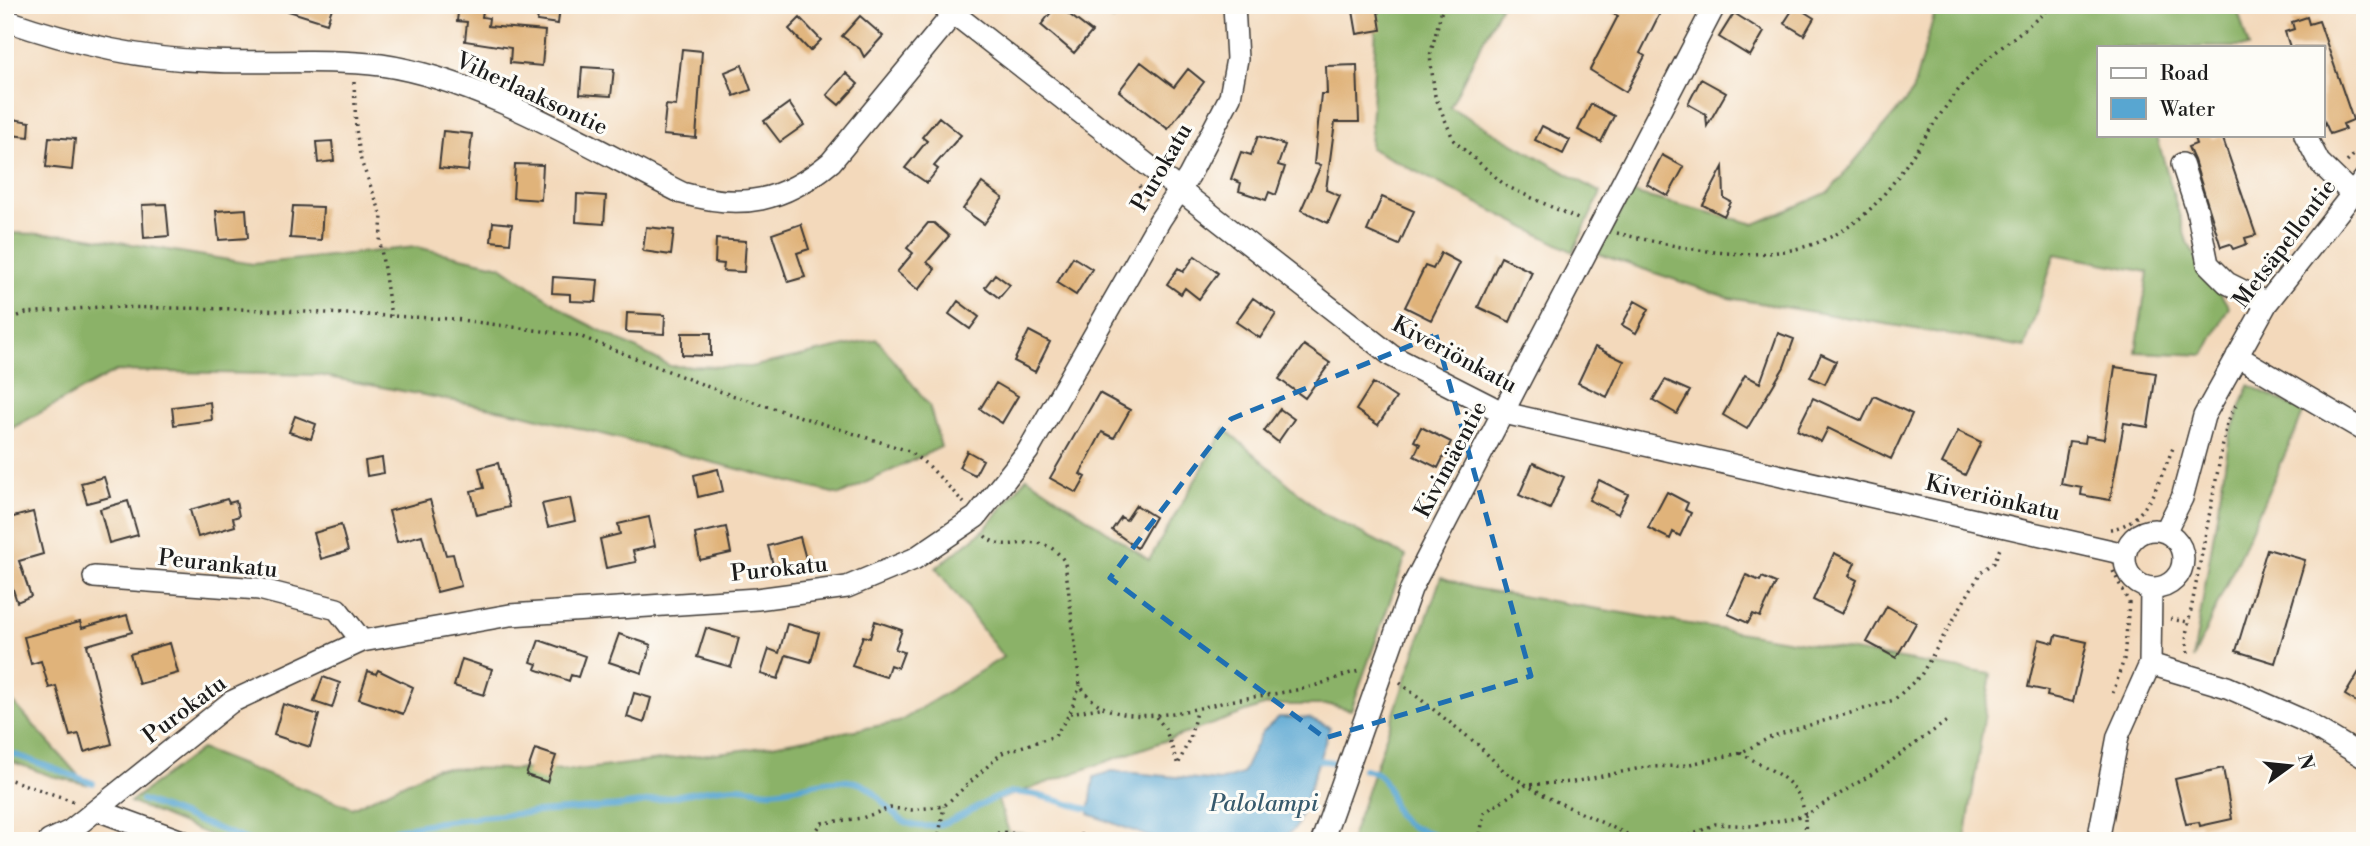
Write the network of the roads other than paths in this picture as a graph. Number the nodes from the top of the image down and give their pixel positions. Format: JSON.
{"nodes":[{"id":1,"x":1234,"y":5,"type":"edge"},
{"id":2,"x":1715,"y":5,"type":"edge"},
{"id":3,"x":948,"y":10,"type":"edge"},
{"id":4,"x":5,"y":20,"type":"edge"},
{"id":5,"x":2306,"y":136,"type":"edge"},
{"id":6,"x":2182,"y":164,"type":"dead end"},
{"id":7,"x":2358,"y":186,"type":"edge"},
{"id":8,"x":1179,"y":189,"type":"junction"},
{"id":9,"x":2267,"y":303,"type":"junction"},
{"id":10,"x":2237,"y":356,"type":"junction"},
{"id":11,"x":1504,"y":413,"type":"junction"},
{"id":12,"x":2365,"y":431,"type":"edge"},
{"id":13,"x":2165,"y":533,"type":"junction"},
{"id":14,"x":2121,"y":553,"type":"junction"},
{"id":15,"x":94,"y":577,"type":"dead end"},
{"id":16,"x":2151,"y":588,"type":"junction"},
{"id":17,"x":362,"y":641,"type":"junction"},
{"id":18,"x":2150,"y":664,"type":"junction"},
{"id":19,"x":2365,"y":758,"type":"edge"},
{"id":20,"x":97,"y":810,"type":"junction"},
{"id":21,"x":49,"y":841,"type":"edge"},
{"id":22,"x":182,"y":841,"type":"edge"},
{"id":23,"x":1322,"y":841,"type":"edge"},
{"id":24,"x":2098,"y":841,"type":"edge"}],
"edges":[{"from":1,"to":8,"type":"street","name":"Purokatu"},
{"from":2,"to":11,"type":"street","name":"Kivimäentie"},
{"from":3,"to":4,"type":"street","name":"Viherlaaksontie"},
{"from":3,"to":8,"type":"street","name":"Kiveriönkatu"},
{"from":5,"to":7,"type":"street"},
{"from":6,"to":9,"type":"street"},
{"from":7,"to":9,"type":"street","name":"Metsäpellontie"},
{"from":8,"to":11,"type":"street","name":"Kiveriönkatu"},
{"from":8,"to":17,"type":"street","name":"Purokatu"},
{"from":9,"to":10,"type":"street","name":"Metsäpellontie"},
{"from":10,"to":12,"type":"street"},
{"from":10,"to":13,"type":"street","name":"Metsäpellontie"},
{"from":11,"to":14,"type":"street","name":"Kiveriönkatu"},
{"from":11,"to":23,"type":"street","name":"Kivimäentie"},
{"from":13,"to":14,"type":"street"},
{"from":13,"to":16,"type":"street"},
{"from":14,"to":16,"type":"street"},
{"from":15,"to":17,"type":"street","name":"Peurankatu"},
{"from":16,"to":18,"type":"street"},
{"from":17,"to":20,"type":"street","name":"Purokatu"},
{"from":18,"to":19,"type":"street"},
{"from":18,"to":24,"type":"street"},
{"from":20,"to":21,"type":"street","name":"Purokatu"},
{"from":20,"to":22,"type":"street"}]}
